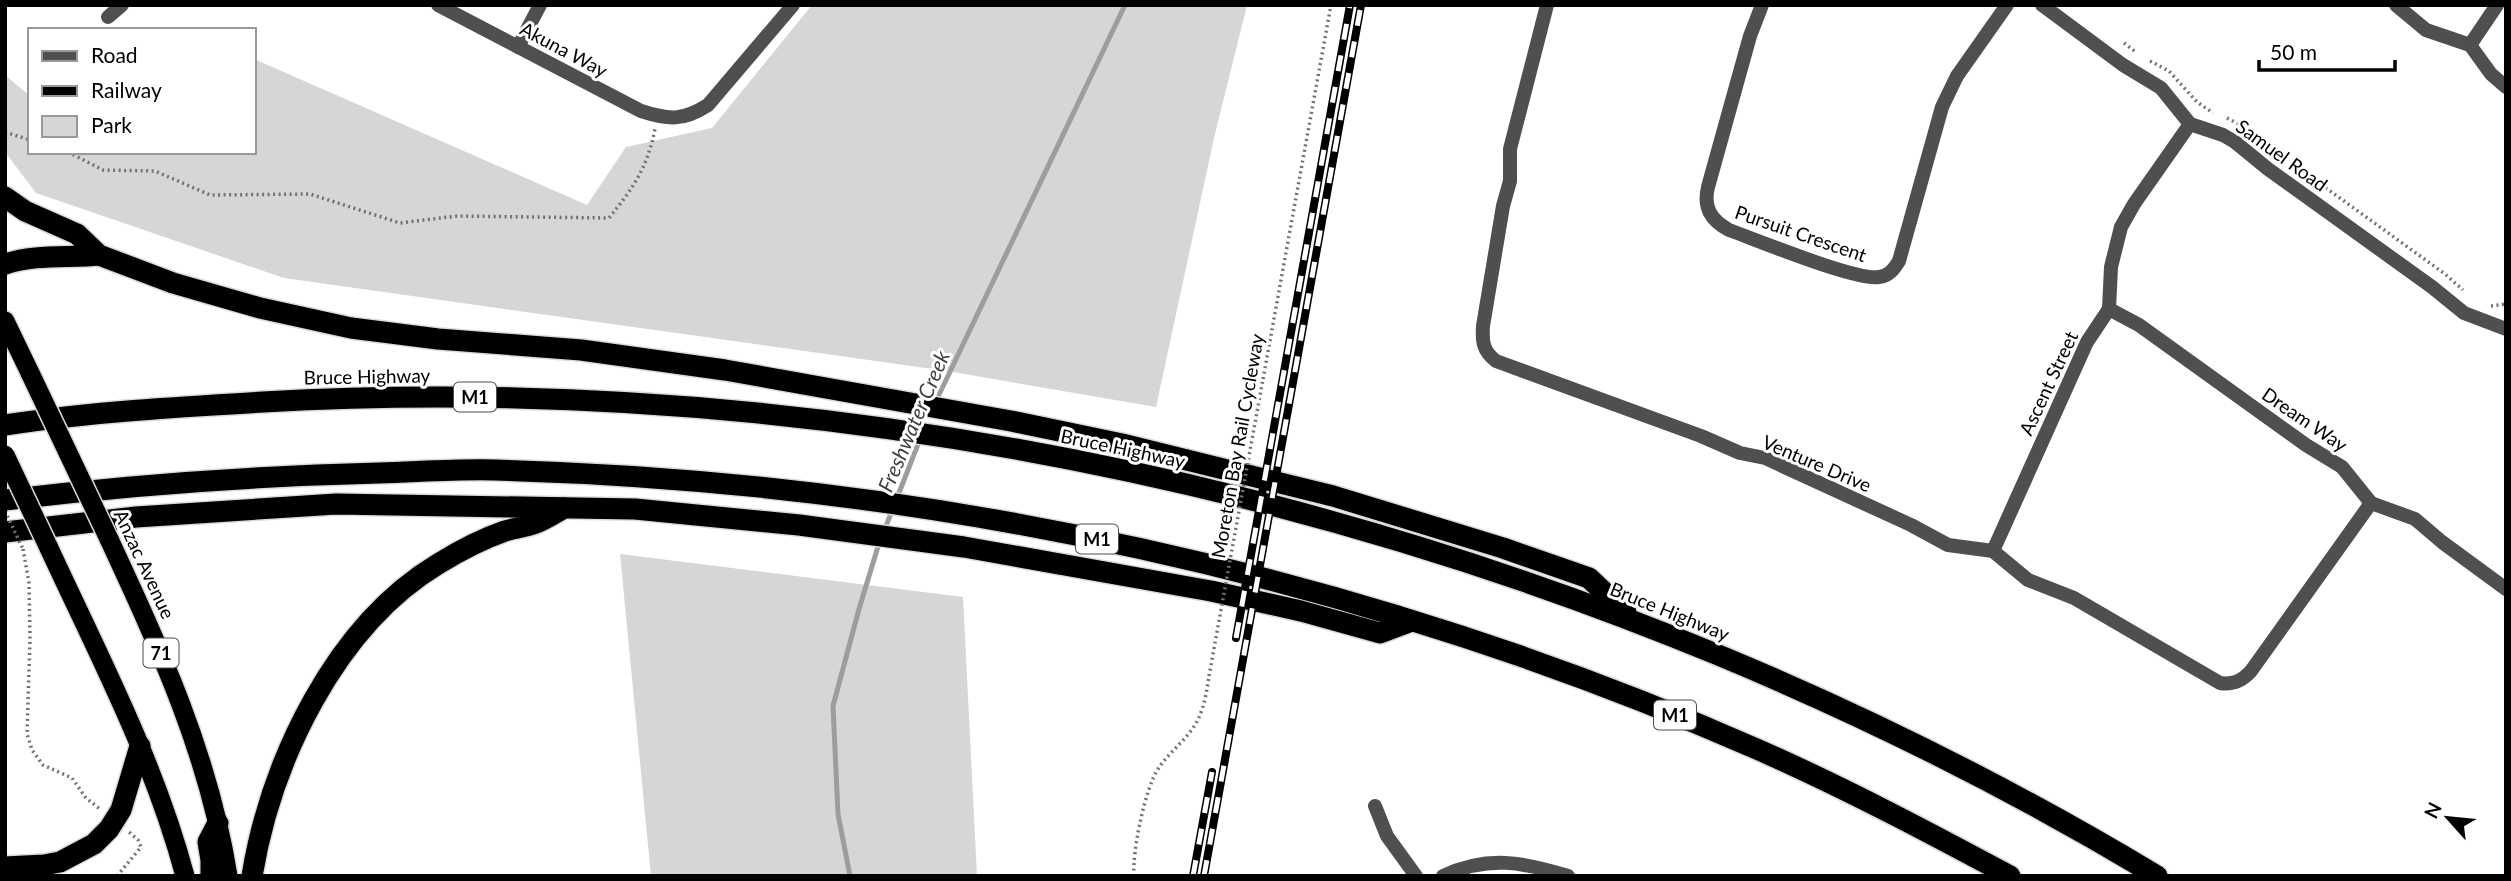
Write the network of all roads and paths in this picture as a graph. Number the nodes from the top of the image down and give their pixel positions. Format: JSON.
{"nodes":[{"id":1,"x":122,"y":5,"type":"edge"},
{"id":2,"x":438,"y":5,"type":"edge"},
{"id":3,"x":540,"y":5,"type":"edge"},
{"id":4,"x":793,"y":5,"type":"edge"},
{"id":5,"x":1331,"y":5,"type":"edge"},
{"id":6,"x":1547,"y":5,"type":"edge"},
{"id":7,"x":1762,"y":5,"type":"edge"},
{"id":8,"x":2007,"y":5,"type":"edge"},
{"id":9,"x":2042,"y":5,"type":"edge"},
{"id":10,"x":2396,"y":5,"type":"edge"},
{"id":11,"x":2497,"y":5,"type":"edge"},
{"id":12,"x":108,"y":17,"type":"dead end"},
{"id":13,"x":2114,"y":36,"type":"dead end"},
{"id":14,"x":2470,"y":45,"type":"junction"},
{"id":15,"x":518,"y":47,"type":"junction"},
{"id":16,"x":2506,"y":87,"type":"edge"},
{"id":17,"x":658,"y":117,"type":"junction"},
{"id":18,"x":2190,"y":124,"type":"junction"},
{"id":19,"x":5,"y":132,"type":"edge"},
{"id":20,"x":28,"y":139,"type":"edge"},
{"id":21,"x":72,"y":154,"type":"edge"},
{"id":22,"x":5,"y":197,"type":"edge"},
{"id":23,"x":99,"y":255,"type":"junction"},
{"id":24,"x":5,"y":264,"type":"edge"},
{"id":25,"x":2471,"y":297,"type":"dead end"},
{"id":26,"x":2484,"y":304,"type":"dead end"},
{"id":27,"x":2506,"y":304,"type":"edge"},
{"id":28,"x":2109,"y":309,"type":"junction"},
{"id":29,"x":5,"y":320,"type":"edge"},
{"id":30,"x":2506,"y":329,"type":"edge"},
{"id":31,"x":5,"y":425,"type":"edge"},
{"id":32,"x":5,"y":455,"type":"edge"},
{"id":33,"x":5,"y":500,"type":"edge"},
{"id":34,"x":2371,"y":503,"type":"junction"},
{"id":35,"x":566,"y":507,"type":"junction"},
{"id":36,"x":5,"y":511,"type":"edge"},
{"id":37,"x":5,"y":532,"type":"edge"},
{"id":38,"x":1993,"y":551,"type":"junction"},
{"id":39,"x":2506,"y":589,"type":"edge"},
{"id":40,"x":1631,"y":618,"type":"junction"},
{"id":41,"x":1412,"y":621,"type":"junction"},
{"id":42,"x":140,"y":746,"type":"junction"},
{"id":43,"x":93,"y":803,"type":"dead end"},
{"id":44,"x":1375,"y":806,"type":"dead end"},
{"id":45,"x":218,"y":824,"type":"junction"},
{"id":46,"x":133,"y":835,"type":"dead end"},
{"id":47,"x":5,"y":867,"type":"edge"},
{"id":48,"x":117,"y":876,"type":"edge"},
{"id":49,"x":185,"y":876,"type":"edge"},
{"id":50,"x":211,"y":876,"type":"edge"},
{"id":51,"x":228,"y":876,"type":"edge"},
{"id":52,"x":252,"y":876,"type":"edge"},
{"id":53,"x":1134,"y":876,"type":"edge"},
{"id":54,"x":1416,"y":876,"type":"edge"},
{"id":55,"x":1443,"y":876,"type":"edge"},
{"id":56,"x":1568,"y":876,"type":"edge"},
{"id":57,"x":2010,"y":876,"type":"edge"},
{"id":58,"x":2157,"y":876,"type":"edge"}],
"edges":[{"from":1,"to":12,"type":"street"},
{"from":2,"to":15,"type":"street","name":"Akuna Way"},
{"from":3,"to":15,"type":"street"},
{"from":4,"to":17,"type":"street","name":"Akuna Way"},
{"from":5,"to":53,"type":"path","name":"Moreton Bay Rail Cycleway","bridge":true},
{"from":6,"to":38,"type":"street","name":"Venture Drive"},
{"from":7,"to":8,"type":"street","name":"Pursuit Crescent"},
{"from":9,"to":18,"type":"street","name":"Samuel Road"},
{"from":10,"to":14,"type":"street"},
{"from":11,"to":14,"type":"street"},
{"from":13,"to":25,"type":"path"},
{"from":14,"to":16,"type":"street"},
{"from":15,"to":17,"type":"street","name":"Akuna Way"},
{"from":17,"to":21,"type":"path"},
{"from":18,"to":28,"type":"street"},
{"from":18,"to":30,"type":"street","name":"Samuel Road"},
{"from":19,"to":20,"type":"path"},
{"from":22,"to":23,"type":"highway"},
{"from":23,"to":24,"type":"highway"},
{"from":23,"to":40,"type":"highway"},
{"from":26,"to":27,"type":"path"},
{"from":28,"to":34,"type":"street","name":"Dream Way"},
{"from":28,"to":38,"type":"street","name":"Ascent Street"},
{"from":29,"to":45,"type":"highway","name":"Anzac Avenue","number":"71","bridge":true},
{"from":31,"to":40,"type":"highway","name":"Bruce Highway","number":"M1"},
{"from":32,"to":42,"type":"highway","bridge":true},
{"from":33,"to":41,"type":"highway","number":"M1"},
{"from":34,"to":38,"type":"street"},
{"from":34,"to":39,"type":"street"},
{"from":35,"to":37,"type":"highway"},
{"from":35,"to":41,"type":"highway"},
{"from":35,"to":52,"type":"highway"},
{"from":36,"to":43,"type":"path","bridge":true},
{"from":40,"to":58,"type":"highway","name":"Bruce Highway","number":"M1"},
{"from":41,"to":57,"type":"highway","number":"M1"},
{"from":42,"to":47,"type":"highway"},
{"from":42,"to":49,"type":"highway"},
{"from":44,"to":54,"type":"street"},
{"from":45,"to":50,"type":"highway"},
{"from":45,"to":51,"type":"highway","name":"Anzac Avenue","number":"71"},
{"from":46,"to":48,"type":"path"},
{"from":55,"to":56,"type":"street"}]}
